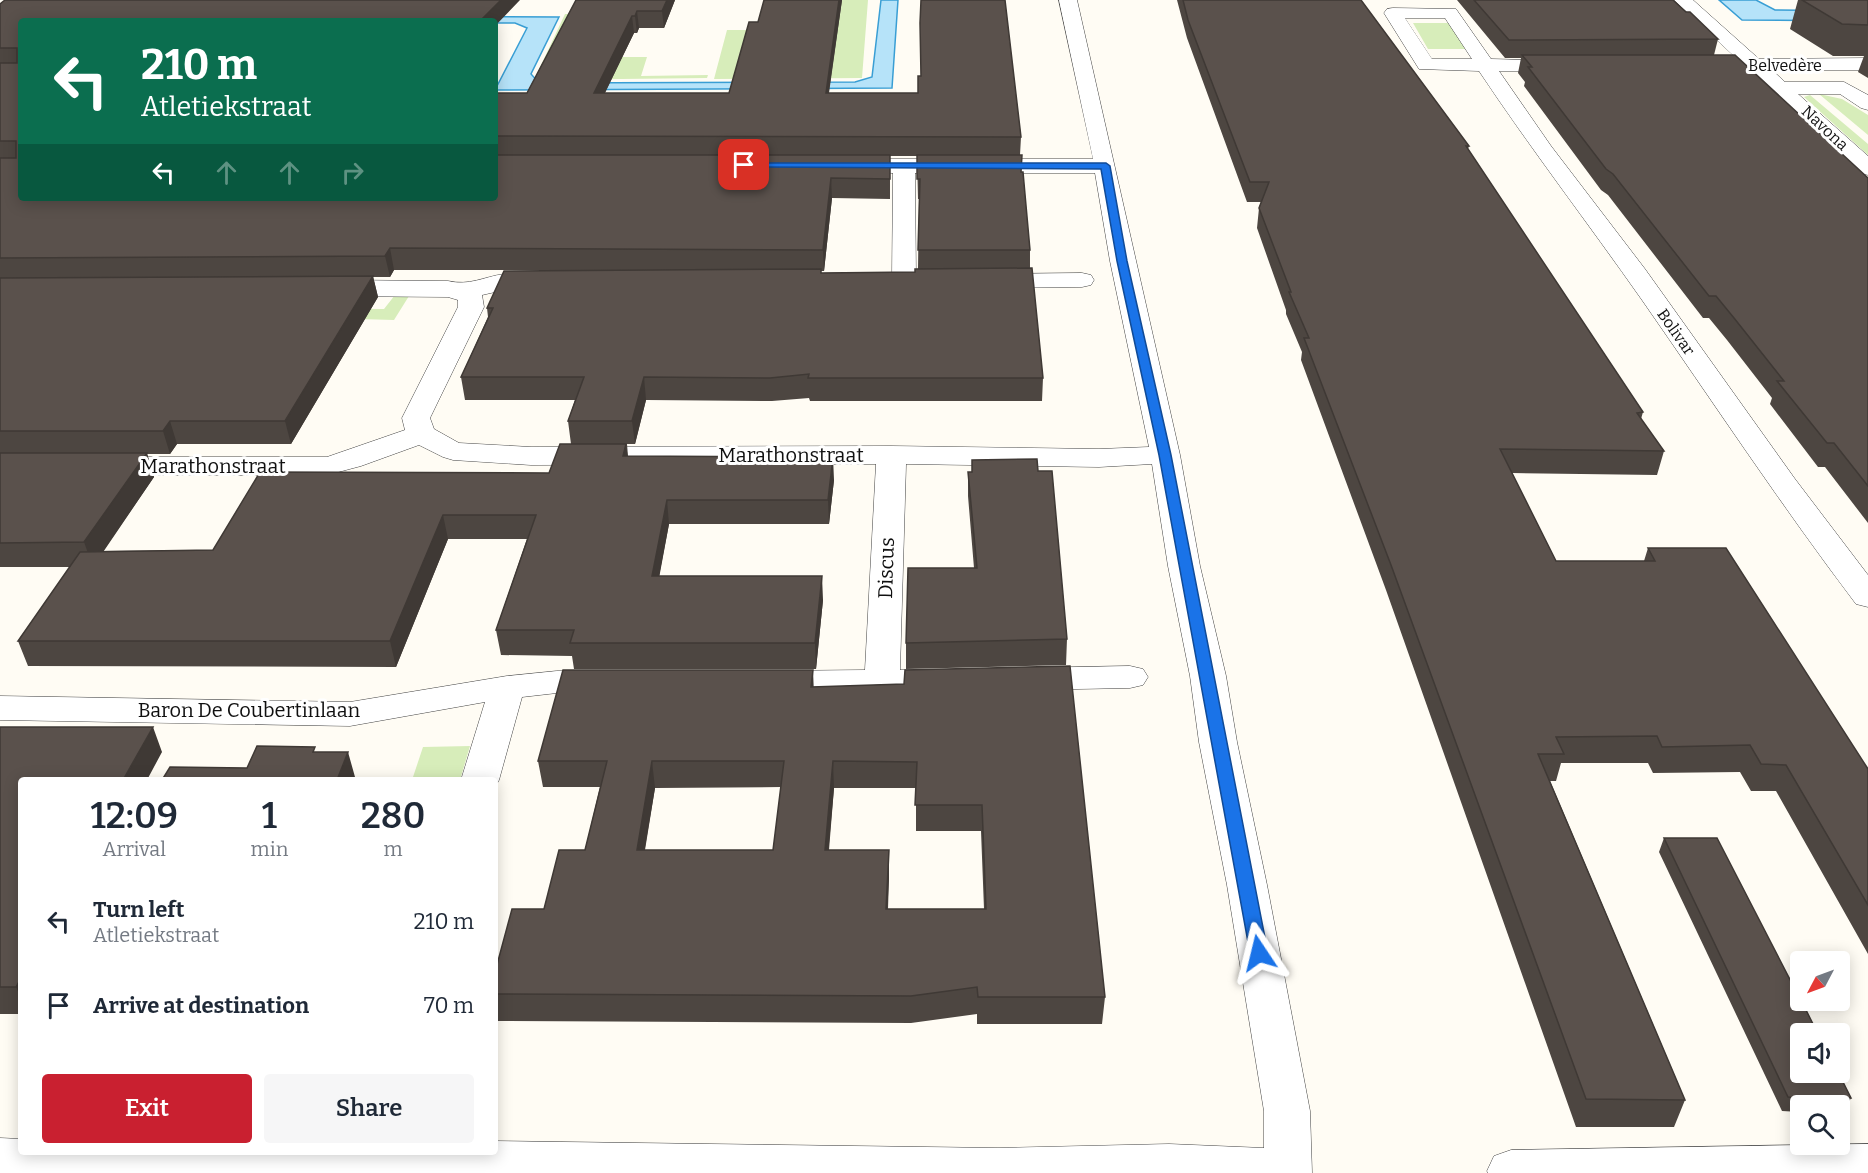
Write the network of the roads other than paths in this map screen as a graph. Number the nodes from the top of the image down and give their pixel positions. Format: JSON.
{"nodes":[{"id":1,"x":1068,"y":0,"type":"edge"},
{"id":2,"x":1683,"y":0,"type":"edge"},
{"id":3,"x":1868,"y":64,"type":"edge"},
{"id":4,"x":1486,"y":65,"type":"junction"},
{"id":5,"x":1579,"y":65,"type":"edge"},
{"id":6,"x":1683,"y":65,"type":"edge"},
{"id":7,"x":1753,"y":65,"type":"junction"},
{"id":8,"x":1781,"y":88,"type":"junction"},
{"id":9,"x":1868,"y":104,"type":"edge"},
{"id":10,"x":821,"y":165,"type":"edge"},
{"id":11,"x":904,"y":166,"type":"junction"},
{"id":12,"x":1106,"y":166,"type":"junction"},
{"id":13,"x":1868,"y":168,"type":"edge"},
{"id":14,"x":1082,"y":280,"type":"dead end"},
{"id":15,"x":928,"y":281,"type":"edge"},
{"id":16,"x":963,"y":281,"type":"edge"},
{"id":17,"x":571,"y":282,"type":"edge"},
{"id":18,"x":303,"y":288,"type":"edge"},
{"id":19,"x":463,"y":292,"type":"junction"},
{"id":20,"x":421,"y":434,"type":"junction"},
{"id":21,"x":891,"y":455,"type":"junction"},
{"id":22,"x":1165,"y":455,"type":"junction"},
{"id":23,"x":83,"y":466,"type":"edge"},
{"id":24,"x":1868,"y":597,"type":"edge"},
{"id":25,"x":1130,"y":677,"type":"dead end"},
{"id":26,"x":640,"y":682,"type":"edge"},
{"id":27,"x":732,"y":682,"type":"edge"},
{"id":28,"x":882,"y":682,"type":"junction"},
{"id":29,"x":507,"y":687,"type":"junction"},
{"id":30,"x":0,"y":708,"type":"edge"},
{"id":31,"x":481,"y":777,"type":"edge"},
{"id":32,"x":0,"y":1159,"type":"edge"},
{"id":33,"x":1868,"y":1165,"type":"edge"},
{"id":34,"x":1288,"y":1171,"type":"edge"},
{"id":35,"x":1511,"y":1171,"type":"dead end"}],
"edges":[{"from":1,"to":12,"type":"street"},
{"from":2,"to":7,"type":"street","name":"Navona"},
{"from":3,"to":7,"type":"street","name":"Belvedère"},
{"from":4,"to":4,"type":"street","name":"Bolivar"},
{"from":4,"to":5,"type":"street"},
{"from":4,"to":24,"type":"street","name":"Bolivar"},
{"from":6,"to":7,"type":"street","name":"Belvedère"},
{"from":7,"to":8,"type":"street","name":"Navona"},
{"from":8,"to":9,"type":"street","name":"Navona"},
{"from":8,"to":13,"type":"street","name":"Navona"},
{"from":10,"to":11,"type":"street"},
{"from":11,"to":12,"type":"street"},
{"from":11,"to":15,"type":"street"},
{"from":12,"to":22,"type":"street"},
{"from":14,"to":16,"type":"street"},
{"from":17,"to":19,"type":"street"},
{"from":18,"to":19,"type":"street"},
{"from":19,"to":20,"type":"street"},
{"from":20,"to":21,"type":"street","name":"Marathonstraat"},
{"from":20,"to":23,"type":"street","name":"Marathonstraat"},
{"from":21,"to":22,"type":"street","name":"Marathonstraat"},
{"from":21,"to":28,"type":"street","name":"Discus"},
{"from":22,"to":34,"type":"street"},
{"from":25,"to":28,"type":"street"},
{"from":26,"to":29,"type":"street"},
{"from":27,"to":28,"type":"street"},
{"from":29,"to":30,"type":"street","name":"Baron De Coubertinlaan"},
{"from":29,"to":31,"type":"street"},
{"from":32,"to":34,"type":"street"},
{"from":33,"to":35,"type":"street"}]}
